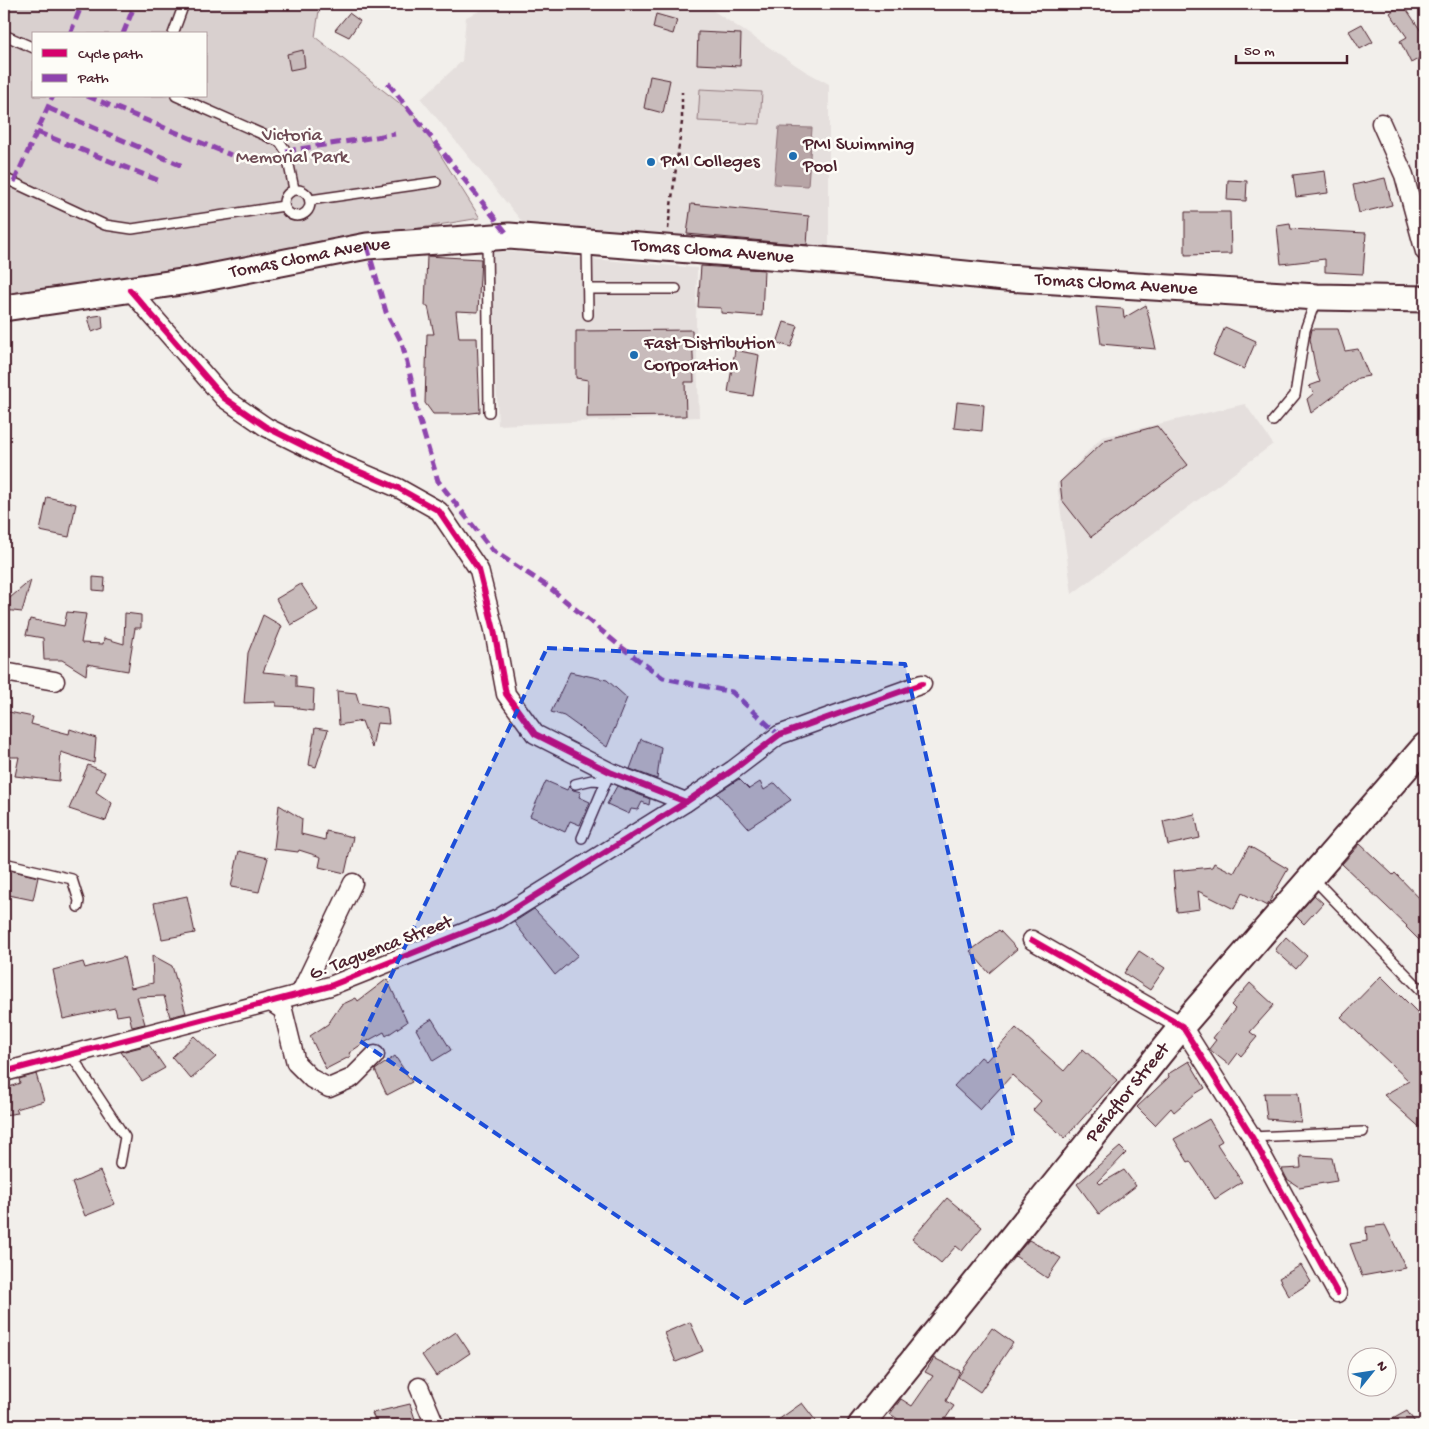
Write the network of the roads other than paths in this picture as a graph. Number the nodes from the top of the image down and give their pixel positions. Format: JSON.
{"nodes":[{"id":1,"x":184,"y":4,"type":"edge"},
{"id":2,"x":174,"y":32,"type":"edge"},
{"id":3,"x":4,"y":35,"type":"edge"},
{"id":4,"x":32,"y":47,"type":"edge"},
{"id":5,"x":181,"y":98,"type":"edge"},
{"id":6,"x":1381,"y":123,"type":"dead end"},
{"id":7,"x":4,"y":178,"type":"edge"},
{"id":8,"x":436,"y":182,"type":"dead end"},
{"id":9,"x":294,"y":189,"type":"junction"},
{"id":10,"x":310,"y":200,"type":"junction"},
{"id":11,"x":284,"y":206,"type":"junction"},
{"id":12,"x":486,"y":238,"type":"junction"},
{"id":13,"x":587,"y":242,"type":"junction"},
{"id":14,"x":1425,"y":252,"type":"edge"},
{"id":15,"x":588,"y":289,"type":"junction"},
{"id":16,"x":676,"y":289,"type":"dead end"},
{"id":17,"x":130,"y":290,"type":"junction"},
{"id":18,"x":1316,"y":297,"type":"junction"},
{"id":19,"x":1425,"y":300,"type":"edge"},
{"id":20,"x":4,"y":308,"type":"edge"},
{"id":21,"x":588,"y":315,"type":"dead end"},
{"id":22,"x":489,"y":412,"type":"dead end"},
{"id":23,"x":1273,"y":421,"type":"dead end"},
{"id":24,"x":4,"y":672,"type":"edge"},
{"id":25,"x":55,"y":681,"type":"dead end"},
{"id":26,"x":922,"y":684,"type":"dead end"},
{"id":27,"x":1425,"y":746,"type":"edge"},
{"id":28,"x":608,"y":776,"type":"junction"},
{"id":29,"x":575,"y":784,"type":"dead end"},
{"id":30,"x":686,"y":802,"type":"junction"},
{"id":31,"x":582,"y":838,"type":"dead end"},
{"id":32,"x":4,"y":863,"type":"edge"},
{"id":33,"x":1311,"y":876,"type":"junction"},
{"id":34,"x":353,"y":883,"type":"dead end"},
{"id":35,"x":78,"y":907,"type":"dead end"},
{"id":36,"x":1032,"y":940,"type":"dead end"},
{"id":37,"x":300,"y":994,"type":"junction"},
{"id":38,"x":1425,"y":994,"type":"edge"},
{"id":39,"x":271,"y":1002,"type":"junction"},
{"id":40,"x":1182,"y":1026,"type":"junction"},
{"id":41,"x":71,"y":1055,"type":"junction"},
{"id":42,"x":375,"y":1055,"type":"dead end"},
{"id":43,"x":4,"y":1072,"type":"edge"},
{"id":44,"x":1364,"y":1132,"type":"dead end"},
{"id":45,"x":1252,"y":1137,"type":"junction"},
{"id":46,"x":120,"y":1164,"type":"dead end"},
{"id":47,"x":1337,"y":1293,"type":"dead end"},
{"id":48,"x":419,"y":1387,"type":"dead end"},
{"id":49,"x":435,"y":1425,"type":"edge"},
{"id":50,"x":862,"y":1425,"type":"edge"}],
"edges":[{"from":1,"to":2,"type":"lane"},
{"from":3,"to":4,"type":"lane"},
{"from":5,"to":9,"type":"lane"},
{"from":6,"to":14,"type":"street"},
{"from":7,"to":11,"type":"lane"},
{"from":8,"to":10,"type":"lane"},
{"from":9,"to":10,"type":"lane"},
{"from":9,"to":11,"type":"lane"},
{"from":10,"to":11,"type":"lane"},
{"from":12,"to":13,"type":"main road","name":"Tomas Cloma Avenue"},
{"from":12,"to":17,"type":"main road","name":"Tomas Cloma Avenue"},
{"from":12,"to":22,"type":"lane"},
{"from":13,"to":15,"type":"lane"},
{"from":13,"to":18,"type":"main road","name":"Tomas Cloma Avenue"},
{"from":15,"to":16,"type":"lane"},
{"from":15,"to":21,"type":"lane"},
{"from":17,"to":20,"type":"main road","name":"Tomas Cloma Avenue"},
{"from":17,"to":28,"type":"street"},
{"from":18,"to":19,"type":"main road","name":"Tomas Cloma Avenue"},
{"from":18,"to":23,"type":"lane"},
{"from":24,"to":25,"type":"street"},
{"from":26,"to":30,"type":"street","name":"G. Taguenca Street"},
{"from":27,"to":33,"type":"main road","name":"Peñaflor Street"},
{"from":28,"to":29,"type":"lane"},
{"from":28,"to":30,"type":"street"},
{"from":28,"to":31,"type":"lane"},
{"from":30,"to":37,"type":"street","name":"G. Taguenca Street"},
{"from":32,"to":35,"type":"lane"},
{"from":33,"to":38,"type":"lane"},
{"from":33,"to":40,"type":"main road","name":"Peñaflor Street"},
{"from":34,"to":37,"type":"street"},
{"from":36,"to":40,"type":"street"},
{"from":37,"to":39,"type":"street","name":"G. Taguenca Street"},
{"from":39,"to":41,"type":"street","name":"G. Taguenca Street"},
{"from":39,"to":42,"type":"street"},
{"from":40,"to":45,"type":"street"},
{"from":40,"to":50,"type":"main road","name":"Peñaflor Street"},
{"from":41,"to":43,"type":"street","name":"G. Taguenca Street"},
{"from":41,"to":46,"type":"lane"},
{"from":44,"to":45,"type":"lane"},
{"from":45,"to":47,"type":"street"},
{"from":48,"to":49,"type":"street"}]}
